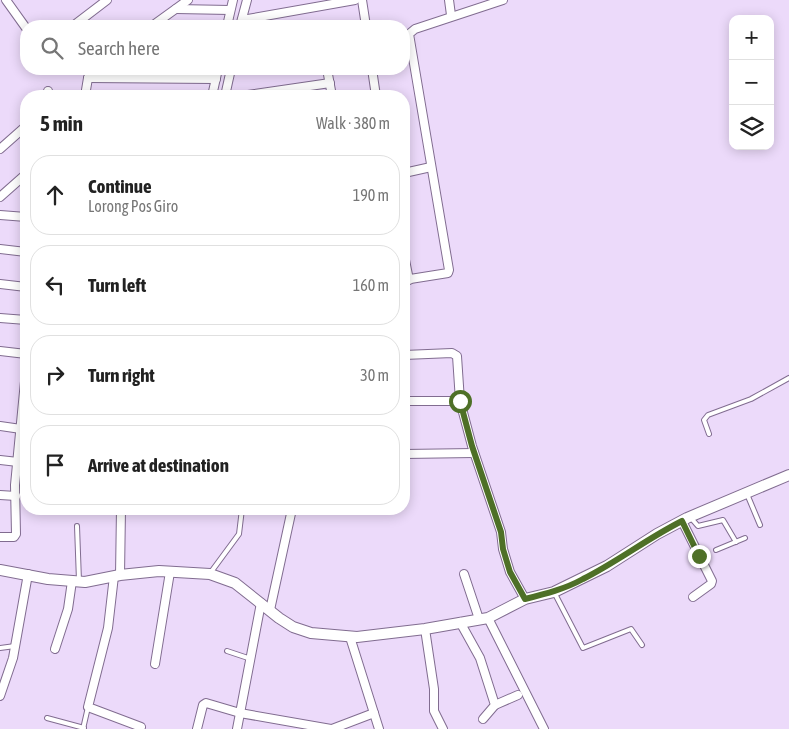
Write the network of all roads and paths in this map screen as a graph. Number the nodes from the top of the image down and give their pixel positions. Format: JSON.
{"nodes":[{"id":1,"x":6,"y":0,"type":"edge"},
{"id":2,"x":107,"y":0,"type":"edge"},
{"id":3,"x":188,"y":0,"type":"edge"},
{"id":4,"x":233,"y":0,"type":"edge"},
{"id":5,"x":247,"y":0,"type":"edge"},
{"id":6,"x":355,"y":0,"type":"edge"},
{"id":7,"x":362,"y":0,"type":"edge"},
{"id":8,"x":449,"y":0,"type":"edge"},
{"id":9,"x":499,"y":1,"type":"edge"},
{"id":10,"x":176,"y":9,"type":"junction"},
{"id":11,"x":230,"y":10,"type":"junction"},
{"id":12,"x":452,"y":16,"type":"junction"},
{"id":13,"x":20,"y":20,"type":"edge"},
{"id":14,"x":81,"y":20,"type":"edge"},
{"id":15,"x":160,"y":20,"type":"edge"},
{"id":16,"x":228,"y":20,"type":"edge"},
{"id":17,"x":242,"y":20,"type":"edge"},
{"id":18,"x":256,"y":20,"type":"edge"},
{"id":19,"x":365,"y":20,"type":"edge"},
{"id":20,"x":410,"y":32,"type":"edge"},
{"id":21,"x":410,"y":55,"type":"edge"},
{"id":22,"x":91,"y":75,"type":"edge"},
{"id":23,"x":217,"y":75,"type":"edge"},
{"id":24,"x":230,"y":75,"type":"edge"},
{"id":25,"x":328,"y":75,"type":"edge"},
{"id":26,"x":373,"y":75,"type":"edge"},
{"id":27,"x":88,"y":78,"type":"junction"},
{"id":28,"x":216,"y":79,"type":"junction"},
{"id":29,"x":330,"y":83,"type":"junction"},
{"id":30,"x":86,"y":90,"type":"edge"},
{"id":31,"x":213,"y":90,"type":"edge"},
{"id":32,"x":226,"y":90,"type":"edge"},
{"id":33,"x":282,"y":90,"type":"edge"},
{"id":34,"x":331,"y":90,"type":"edge"},
{"id":35,"x":375,"y":90,"type":"edge"},
{"id":36,"x":20,"y":131,"type":"edge"},
{"id":37,"x":0,"y":149,"type":"edge"},
{"id":38,"x":431,"y":167,"type":"junction"},
{"id":39,"x":410,"y":172,"type":"edge"},
{"id":40,"x":20,"y":179,"type":"edge"},
{"id":41,"x":0,"y":197,"type":"edge"},
{"id":42,"x":0,"y":215,"type":"edge"},
{"id":43,"x":20,"y":217,"type":"edge"},
{"id":44,"x":0,"y":249,"type":"edge"},
{"id":45,"x":20,"y":251,"type":"edge"},
{"id":46,"x":410,"y":279,"type":"edge"},
{"id":47,"x":0,"y":284,"type":"edge"},
{"id":48,"x":20,"y":286,"type":"edge"},
{"id":49,"x":0,"y":318,"type":"edge"},
{"id":50,"x":20,"y":320,"type":"edge"},
{"id":51,"x":0,"y":351,"type":"edge"},
{"id":52,"x":20,"y":353,"type":"edge"},
{"id":53,"x":410,"y":355,"type":"edge"},
{"id":54,"x":789,"y":378,"type":"edge"},
{"id":55,"x":410,"y":401,"type":"edge"},
{"id":56,"x":460,"y":401,"type":"junction"},
{"id":57,"x":0,"y":426,"type":"edge"},
{"id":58,"x":20,"y":429,"type":"edge"},
{"id":59,"x":709,"y":434,"type":"dead end"},
{"id":60,"x":20,"y":440,"type":"edge"},
{"id":61,"x":474,"y":453,"type":"junction"},
{"id":62,"x":410,"y":454,"type":"edge"},
{"id":63,"x":0,"y":460,"type":"edge"},
{"id":64,"x":18,"y":462,"type":"junction"},
{"id":65,"x":789,"y":475,"type":"edge"},
{"id":66,"x":746,"y":492,"type":"junction"},
{"id":67,"x":0,"y":495,"type":"edge"},
{"id":68,"x":16,"y":496,"type":"junction"},
{"id":69,"x":121,"y":515,"type":"edge"},
{"id":70,"x":241,"y":515,"type":"edge"},
{"id":71,"x":290,"y":515,"type":"edge"},
{"id":72,"x":686,"y":519,"type":"junction"},
{"id":73,"x":760,"y":525,"type":"dead end"},
{"id":74,"x":77,"y":526,"type":"dead end"},
{"id":75,"x":0,"y":537,"type":"edge"},
{"id":76,"x":745,"y":538,"type":"dead end"},
{"id":77,"x":736,"y":542,"type":"junction"},
{"id":78,"x":716,"y":550,"type":"dead end"},
{"id":79,"x":0,"y":570,"type":"edge"},
{"id":80,"x":170,"y":572,"type":"junction"},
{"id":81,"x":28,"y":574,"type":"junction"},
{"id":82,"x":210,"y":574,"type":"junction"},
{"id":83,"x":464,"y":574,"type":"dead end"},
{"id":84,"x":117,"y":576,"type":"junction"},
{"id":85,"x":76,"y":581,"type":"junction"},
{"id":86,"x":554,"y":592,"type":"junction"},
{"id":87,"x":693,"y":597,"type":"dead end"},
{"id":88,"x":525,"y":599,"type":"junction"},
{"id":89,"x":265,"y":606,"type":"junction"},
{"id":90,"x":483,"y":618,"type":"junction"},
{"id":91,"x":460,"y":622,"type":"junction"},
{"id":92,"x":425,"y":628,"type":"junction"},
{"id":93,"x":350,"y":637,"type":"junction"},
{"id":94,"x":642,"y":645,"type":"dead end"},
{"id":95,"x":15,"y":646,"type":"junction"},
{"id":96,"x":0,"y":648,"type":"edge"},
{"id":97,"x":55,"y":650,"type":"dead end"},
{"id":98,"x":227,"y":651,"type":"dead end"},
{"id":99,"x":251,"y":658,"type":"junction"},
{"id":100,"x":155,"y":664,"type":"dead end"},
{"id":101,"x":518,"y":695,"type":"dead end"},
{"id":102,"x":0,"y":696,"type":"edge"},
{"id":103,"x":495,"y":705,"type":"junction"},
{"id":104,"x":88,"y":707,"type":"junction"},
{"id":105,"x":240,"y":713,"type":"junction"},
{"id":106,"x":374,"y":713,"type":"junction"},
{"id":107,"x":47,"y":718,"type":"dead end"},
{"id":108,"x":482,"y":719,"type":"dead end"},
{"id":109,"x":290,"y":726,"type":"edge"},
{"id":110,"x":141,"y":727,"type":"dead end"},
{"id":111,"x":308,"y":727,"type":"edge"},
{"id":112,"x":443,"y":728,"type":"edge"},
{"id":113,"x":83,"y":729,"type":"edge"},
{"id":114,"x":197,"y":729,"type":"edge"},
{"id":115,"x":237,"y":729,"type":"edge"},
{"id":116,"x":332,"y":729,"type":"edge"},
{"id":117,"x":379,"y":729,"type":"edge"},
{"id":118,"x":544,"y":729,"type":"edge"}],
"edges":[{"from":1,"to":13,"type":"street"},
{"from":2,"to":14,"type":"street"},
{"from":3,"to":10,"type":"street"},
{"from":4,"to":11,"type":"street"},
{"from":5,"to":17,"type":"street"},
{"from":6,"to":18,"type":"street"},
{"from":7,"to":19,"type":"street"},
{"from":8,"to":12,"type":"street"},
{"from":9,"to":12,"type":"street"},
{"from":10,"to":11,"type":"street"},
{"from":10,"to":15,"type":"street"},
{"from":11,"to":16,"type":"street"},
{"from":12,"to":20,"type":"street"},
{"from":21,"to":38,"type":"street"},
{"from":22,"to":27,"type":"street"},
{"from":23,"to":28,"type":"street"},
{"from":24,"to":32,"type":"street"},
{"from":25,"to":29,"type":"street"},
{"from":26,"to":35,"type":"street"},
{"from":27,"to":28,"type":"street"},
{"from":27,"to":30,"type":"street"},
{"from":28,"to":31,"type":"street"},
{"from":29,"to":33,"type":"street"},
{"from":29,"to":34,"type":"street"},
{"from":36,"to":37,"type":"street"},
{"from":38,"to":39,"type":"street"},
{"from":38,"to":46,"type":"street"},
{"from":40,"to":41,"type":"street"},
{"from":42,"to":43,"type":"street"},
{"from":44,"to":45,"type":"street"},
{"from":47,"to":48,"type":"street"},
{"from":49,"to":50,"type":"street"},
{"from":51,"to":52,"type":"street"},
{"from":53,"to":56,"type":"street"},
{"from":54,"to":59,"type":"lane"},
{"from":55,"to":56,"type":"street"},
{"from":56,"to":61,"type":"street"},
{"from":57,"to":58,"type":"street"},
{"from":60,"to":64,"type":"street"},
{"from":61,"to":62,"type":"street"},
{"from":61,"to":88,"type":"street"},
{"from":63,"to":64,"type":"street"},
{"from":64,"to":68,"type":"street"},
{"from":65,"to":66,"type":"main road"},
{"from":66,"to":72,"type":"main road"},
{"from":66,"to":73,"type":"lane"},
{"from":67,"to":68,"type":"street"},
{"from":68,"to":75,"type":"street"},
{"from":69,"to":84,"type":"street"},
{"from":70,"to":82,"type":"lane"},
{"from":71,"to":89,"type":"street"},
{"from":72,"to":77,"type":"lane"},
{"from":72,"to":86,"type":"main road"},
{"from":72,"to":87,"type":"street"},
{"from":74,"to":85,"type":"lane"},
{"from":76,"to":77,"type":"lane"},
{"from":77,"to":78,"type":"lane"},
{"from":79,"to":81,"type":"main road"},
{"from":80,"to":82,"type":"main road"},
{"from":80,"to":84,"type":"main road"},
{"from":80,"to":100,"type":"street"},
{"from":81,"to":85,"type":"main road"},
{"from":81,"to":95,"type":"street"},
{"from":82,"to":89,"type":"main road"},
{"from":83,"to":90,"type":"street"},
{"from":84,"to":85,"type":"main road"},
{"from":84,"to":104,"type":"street"},
{"from":85,"to":97,"type":"street"},
{"from":86,"to":88,"type":"main road"},
{"from":86,"to":94,"type":"lane"},
{"from":88,"to":90,"type":"main road"},
{"from":89,"to":93,"type":"main road"},
{"from":89,"to":99,"type":"street"},
{"from":90,"to":91,"type":"main road"},
{"from":90,"to":118,"type":"street"},
{"from":91,"to":92,"type":"main road"},
{"from":91,"to":103,"type":"street"},
{"from":92,"to":93,"type":"main road"},
{"from":92,"to":112,"type":"street"},
{"from":93,"to":106,"type":"street"},
{"from":95,"to":96,"type":"lane"},
{"from":95,"to":102,"type":"street"},
{"from":98,"to":99,"type":"lane"},
{"from":99,"to":105,"type":"street"},
{"from":101,"to":103,"type":"street"},
{"from":103,"to":108,"type":"street"},
{"from":104,"to":110,"type":"street"},
{"from":104,"to":113,"type":"lane"},
{"from":105,"to":109,"type":"street"},
{"from":105,"to":114,"type":"street"},
{"from":105,"to":115,"type":"street"},
{"from":106,"to":116,"type":"street"},
{"from":106,"to":117,"type":"street"},
{"from":107,"to":113,"type":"lane"},
{"from":109,"to":111,"type":"street"},
{"from":111,"to":116,"type":"street"}]}
